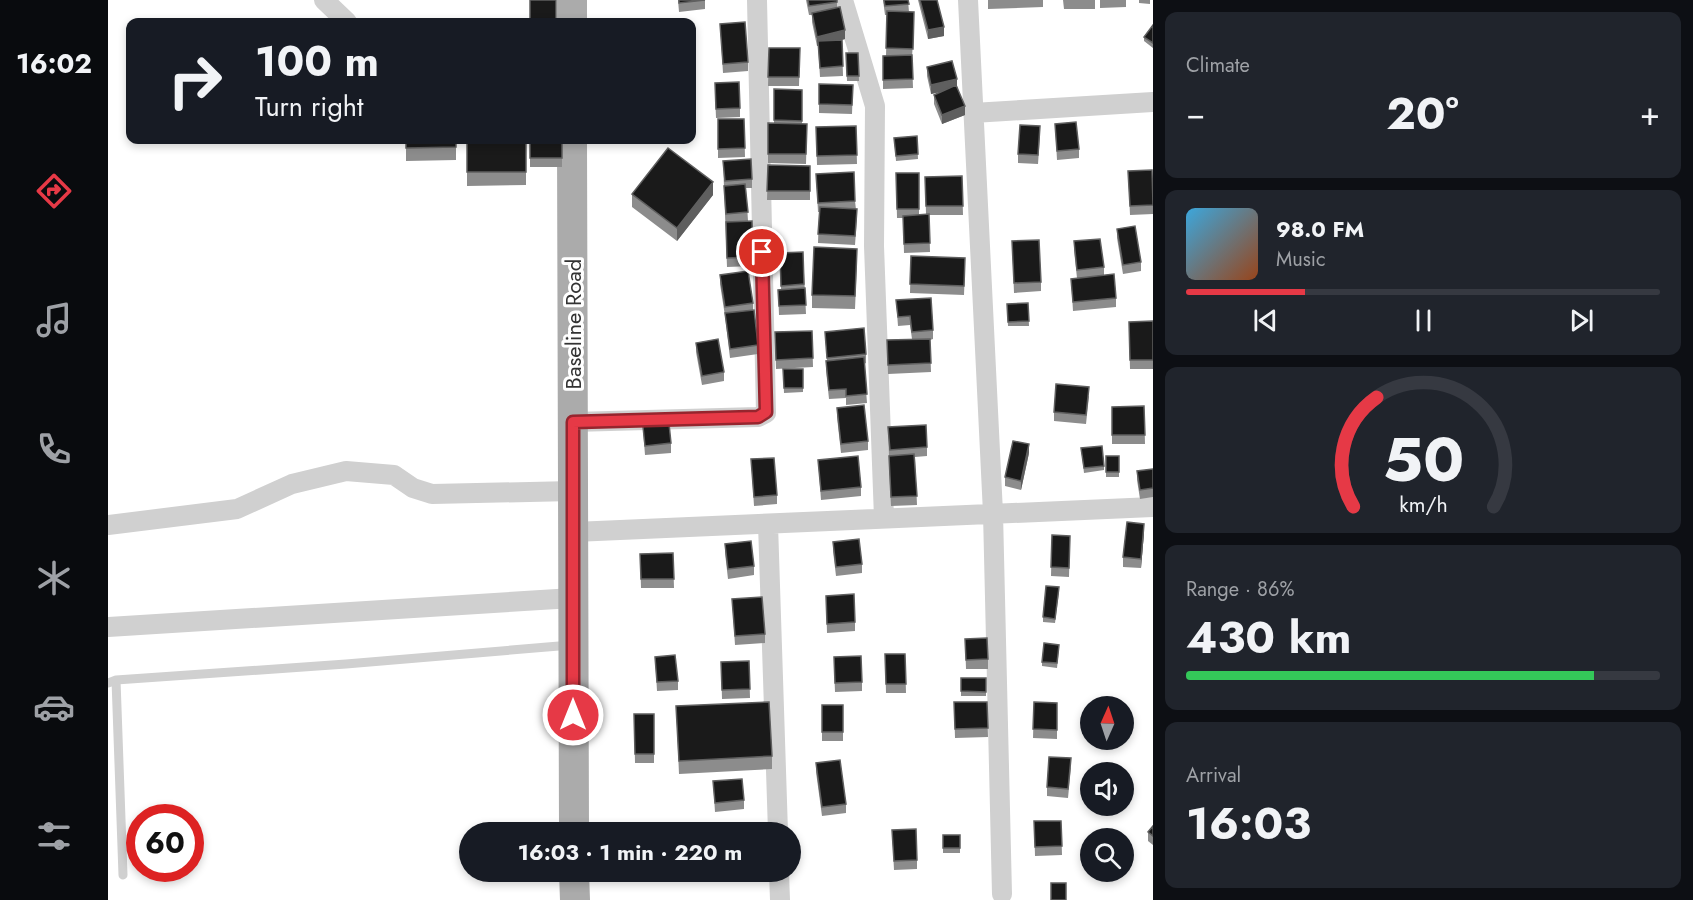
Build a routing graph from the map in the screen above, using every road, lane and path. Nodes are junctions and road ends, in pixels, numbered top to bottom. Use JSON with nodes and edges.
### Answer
{"nodes":[{"id":1,"x":324,"y":0,"type":"edge"},
{"id":2,"x":572,"y":0,"type":"edge"},
{"id":3,"x":757,"y":0,"type":"edge"},
{"id":4,"x":843,"y":0,"type":"edge"},
{"id":5,"x":968,"y":0,"type":"edge"},
{"id":6,"x":343,"y":18,"type":"edge"},
{"id":7,"x":572,"y":18,"type":"edge"},
{"id":8,"x":1153,"y":102,"type":"edge"},
{"id":9,"x":974,"y":113,"type":"junction"},
{"id":10,"x":572,"y":144,"type":"edge"},
{"id":11,"x":573,"y":422,"type":"junction"},
{"id":12,"x":573,"y":491,"type":"junction"},
{"id":13,"x":1153,"y":507,"type":"edge"},
{"id":14,"x":993,"y":513,"type":"junction"},
{"id":15,"x":884,"y":518,"type":"junction"},
{"id":16,"x":768,"y":524,"type":"junction"},
{"id":17,"x":108,"y":525,"type":"edge"},
{"id":18,"x":574,"y":532,"type":"junction"},
{"id":19,"x":573,"y":598,"type":"junction"},
{"id":20,"x":108,"y":627,"type":"edge"},
{"id":21,"x":573,"y":645,"type":"junction"},
{"id":22,"x":112,"y":682,"type":"edge"},
{"id":23,"x":574,"y":822,"type":"edge"},
{"id":24,"x":778,"y":822,"type":"edge"},
{"id":25,"x":123,"y":875,"type":"dead end"},
{"id":26,"x":574,"y":882,"type":"edge"},
{"id":27,"x":779,"y":882,"type":"edge"},
{"id":28,"x":1002,"y":894,"type":"dead end"},
{"id":29,"x":574,"y":900,"type":"edge"},
{"id":30,"x":780,"y":900,"type":"edge"}],
"edges":[{"from":1,"to":6,"type":"street"},
{"from":2,"to":7,"type":"main road"},
{"from":3,"to":11,"type":"street"},
{"from":4,"to":15,"type":"street"},
{"from":5,"to":9,"type":"street"},
{"from":8,"to":9,"type":"street"},
{"from":9,"to":14,"type":"street"},
{"from":10,"to":11,"type":"main road","name":"Baseline Road"},
{"from":11,"to":12,"type":"main road","name":"Baseline Road"},
{"from":12,"to":17,"type":"street"},
{"from":12,"to":18,"type":"main road","name":"Baseline Road"},
{"from":13,"to":14,"type":"street"},
{"from":14,"to":15,"type":"street"},
{"from":14,"to":28,"type":"street"},
{"from":15,"to":16,"type":"street"},
{"from":16,"to":18,"type":"street"},
{"from":16,"to":24,"type":"street"},
{"from":18,"to":19,"type":"main road","name":"Baseline Road"},
{"from":19,"to":20,"type":"street"},
{"from":19,"to":21,"type":"main road","name":"Baseline Road"},
{"from":21,"to":22,"type":"lane"},
{"from":21,"to":23,"type":"main road","name":"Baseline Road"},
{"from":22,"to":25,"type":"lane"},
{"from":26,"to":29,"type":"main road"},
{"from":27,"to":30,"type":"street"}]}
